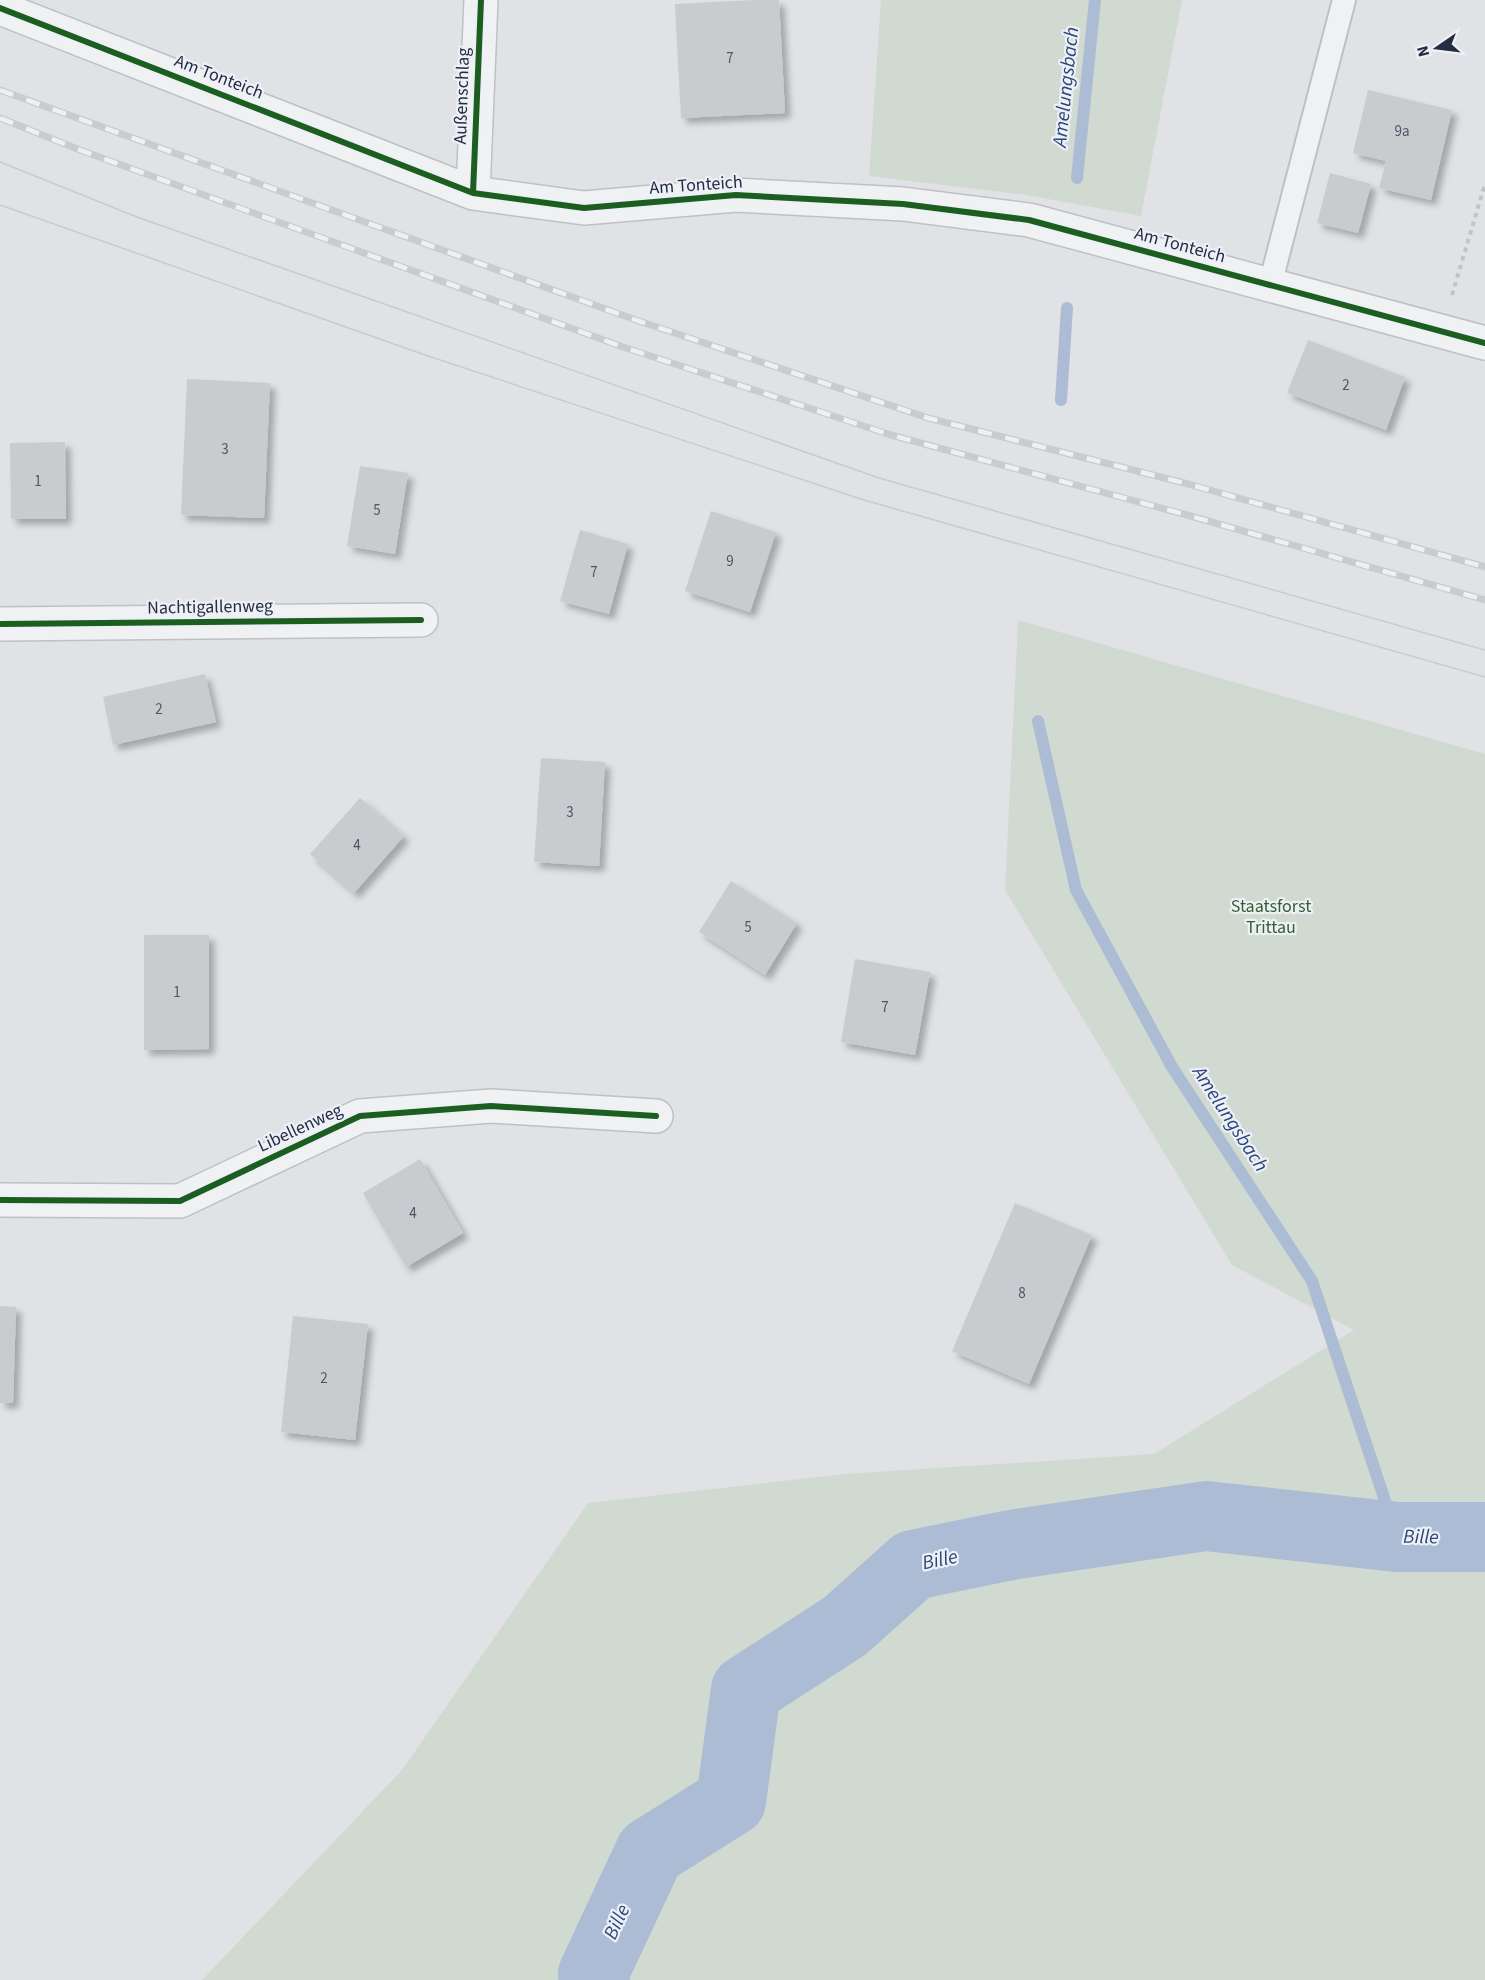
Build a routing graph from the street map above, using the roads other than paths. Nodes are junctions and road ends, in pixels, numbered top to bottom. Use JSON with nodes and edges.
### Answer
{"nodes":[{"id":1,"x":481,"y":0,"type":"edge"},
{"id":2,"x":1344,"y":0,"type":"edge"},
{"id":3,"x":0,"y":8,"type":"edge"},
{"id":4,"x":473,"y":193,"type":"junction"},
{"id":5,"x":1270,"y":285,"type":"junction"},
{"id":6,"x":1485,"y":344,"type":"edge"},
{"id":7,"x":421,"y":620,"type":"dead end"},
{"id":8,"x":0,"y":624,"type":"edge"},
{"id":9,"x":656,"y":1116,"type":"dead end"},
{"id":10,"x":0,"y":1200,"type":"edge"}],
"edges":[{"from":1,"to":4,"type":"street","name":"Außenschlag"},
{"from":2,"to":5,"type":"lane"},
{"from":3,"to":4,"type":"street","name":"Am Tonteich"},
{"from":4,"to":5,"type":"street","name":"Am Tonteich"},
{"from":5,"to":6,"type":"street","name":"Am Tonteich"},
{"from":7,"to":8,"type":"street","name":"Nachtigallenweg"},
{"from":9,"to":10,"type":"street","name":"Libellenweg"}]}
